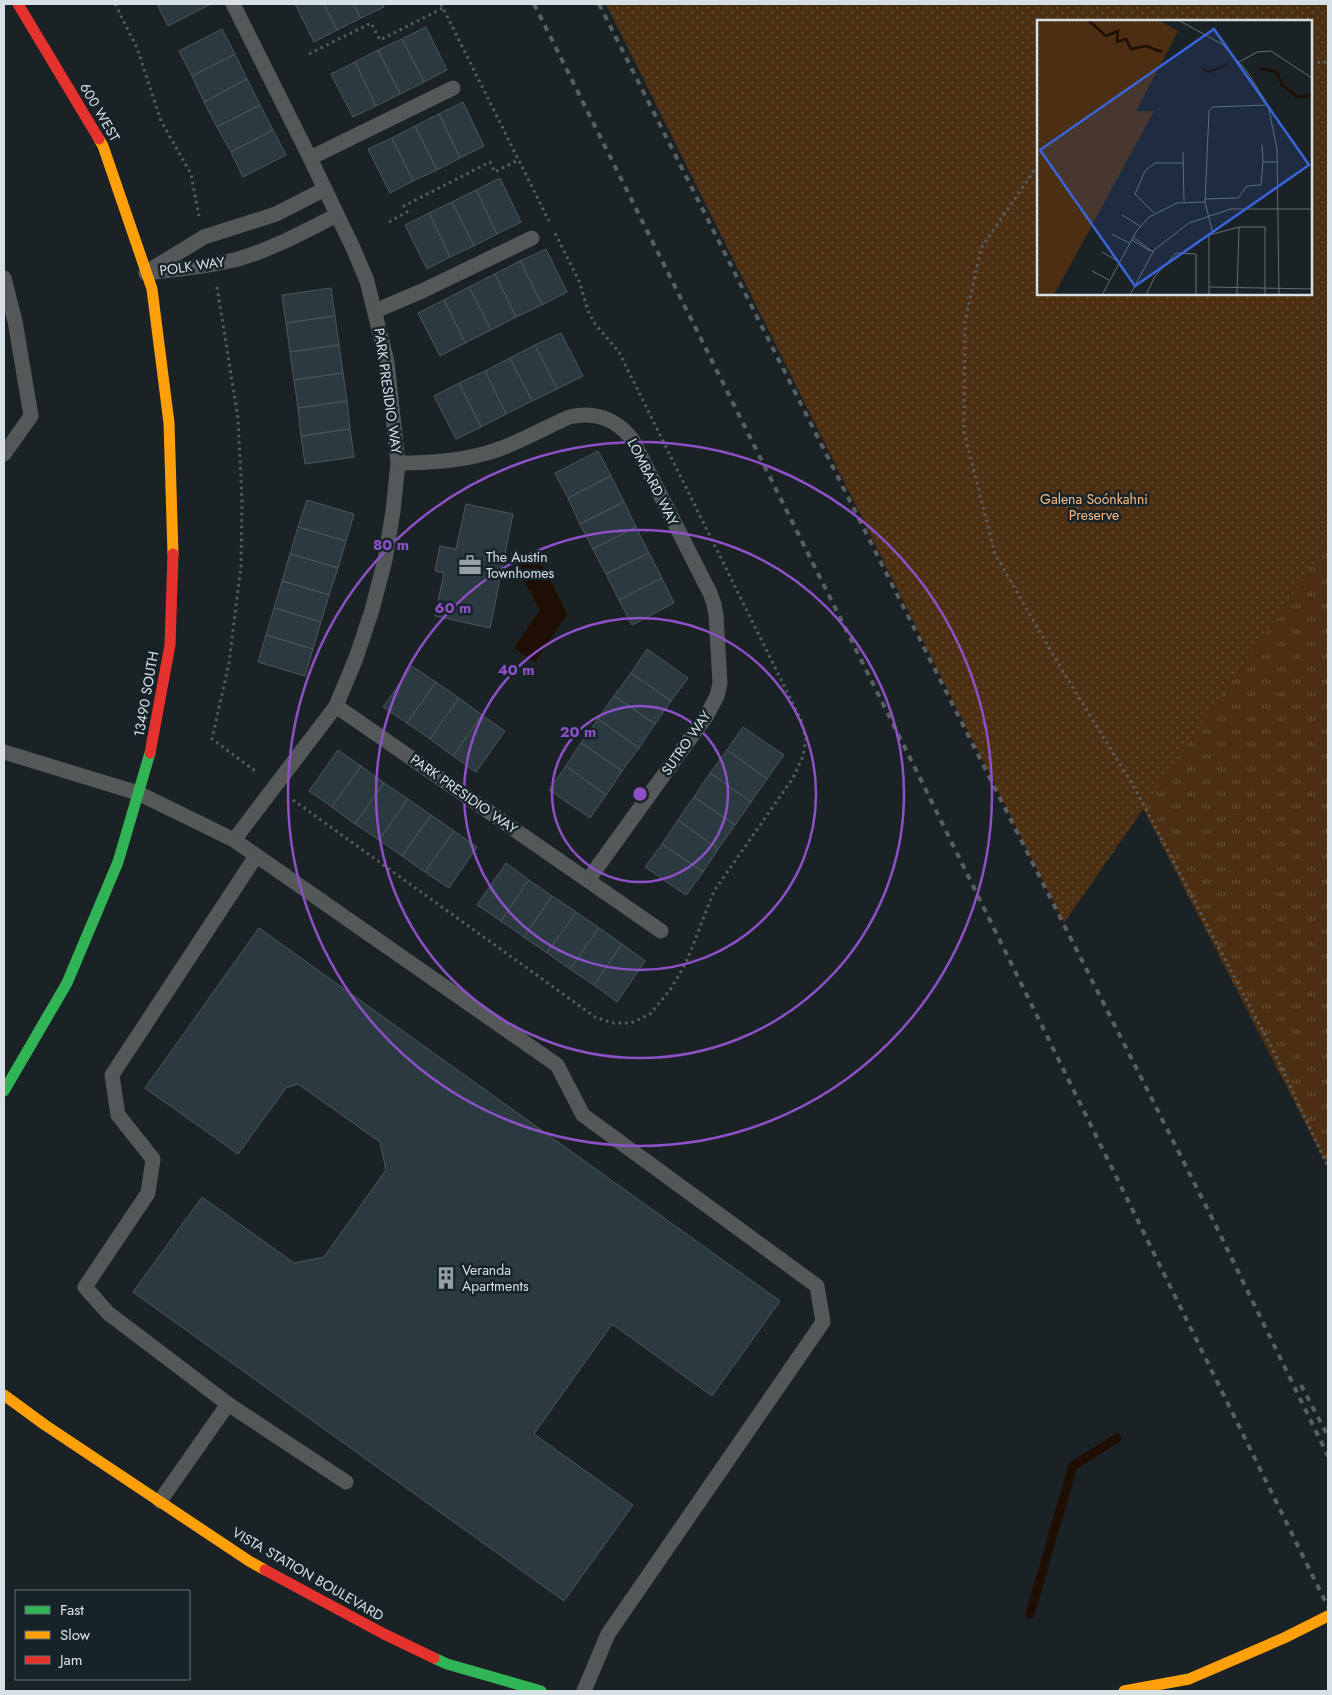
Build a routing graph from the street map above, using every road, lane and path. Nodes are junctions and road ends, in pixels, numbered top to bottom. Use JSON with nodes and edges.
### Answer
{"nodes":[{"id":1,"x":18,"y":4,"type":"edge"},
{"id":2,"x":115,"y":4,"type":"edge"},
{"id":3,"x":441,"y":4,"type":"edge"},
{"id":4,"x":237,"y":5,"type":"edge"},
{"id":5,"x":444,"y":8,"type":"junction"},
{"id":6,"x":309,"y":54,"type":"dead end"},
{"id":7,"x":1328,"y":62,"type":"edge"},
{"id":8,"x":1312,"y":63,"type":"edge"},
{"id":9,"x":453,"y":88,"type":"dead end"},
{"id":10,"x":310,"y":158,"type":"junction"},
{"id":11,"x":518,"y":160,"type":"junction"},
{"id":12,"x":1037,"y":166,"type":"edge"},
{"id":13,"x":325,"y":189,"type":"junction"},
{"id":14,"x":337,"y":215,"type":"junction"},
{"id":15,"x":389,"y":222,"type":"dead end"},
{"id":16,"x":204,"y":237,"type":"junction"},
{"id":17,"x":532,"y":238,"type":"dead end"},
{"id":18,"x":212,"y":265,"type":"junction"},
{"id":19,"x":146,"y":273,"type":"junction"},
{"id":20,"x":4,"y":278,"type":"edge"},
{"id":21,"x":375,"y":311,"type":"junction"},
{"id":22,"x":4,"y":454,"type":"edge"},
{"id":23,"x":398,"y":463,"type":"junction"},
{"id":24,"x":716,"y":615,"type":"joint"},
{"id":25,"x":336,"y":706,"type":"junction"},
{"id":26,"x":4,"y":752,"type":"edge"},
{"id":27,"x":258,"y":773,"type":"dead end"},
{"id":28,"x":138,"y":793,"type":"junction"},
{"id":29,"x":288,"y":796,"type":"dead end"},
{"id":30,"x":234,"y":840,"type":"junction"},
{"id":31,"x":256,"y":856,"type":"junction"},
{"id":32,"x":588,"y":880,"type":"junction"},
{"id":33,"x":661,"y":931,"type":"dead end"},
{"id":34,"x":4,"y":1091,"type":"edge"},
{"id":35,"x":1328,"y":1167,"type":"edge"},
{"id":36,"x":4,"y":1395,"type":"edge"},
{"id":37,"x":228,"y":1404,"type":"junction"},
{"id":38,"x":346,"y":1482,"type":"dead end"},
{"id":39,"x":160,"y":1501,"type":"junction"},
{"id":40,"x":1328,"y":1616,"type":"edge"},
{"id":41,"x":541,"y":1691,"type":"edge"},
{"id":42,"x":584,"y":1691,"type":"edge"},
{"id":43,"x":1124,"y":1691,"type":"edge"}],
"edges":[{"from":1,"to":19,"type":"main road","name":"600 WEST"},
{"from":2,"to":16,"type":"path"},
{"from":3,"to":5,"type":"path"},
{"from":4,"to":10,"type":"lane","name":"PARK PRESIDIO WAY"},
{"from":5,"to":6,"type":"path"},
{"from":5,"to":11,"type":"path"},
{"from":7,"to":8,"type":"path"},
{"from":9,"to":10,"type":"lane"},
{"from":10,"to":13,"type":"lane","name":"PARK PRESIDIO WAY"},
{"from":11,"to":15,"type":"path"},
{"from":11,"to":29,"type":"path"},
{"from":12,"to":35,"type":"path"},
{"from":13,"to":14,"type":"lane","name":"PARK PRESIDIO WAY"},
{"from":13,"to":16,"type":"lane","name":"POLK WAY"},
{"from":14,"to":18,"type":"lane","name":"POLK WAY"},
{"from":14,"to":21,"type":"lane","name":"PARK PRESIDIO WAY"},
{"from":16,"to":19,"type":"lane","name":"POLK WAY"},
{"from":17,"to":21,"type":"lane"},
{"from":18,"to":19,"type":"lane","name":"POLK WAY"},
{"from":18,"to":27,"type":"path"},
{"from":19,"to":28,"type":"main road","name":"13490 SOUTH"},
{"from":20,"to":22,"type":"lane"},
{"from":21,"to":23,"type":"lane","name":"PARK PRESIDIO WAY"},
{"from":23,"to":24,"type":"lane","name":"LOMBARD WAY"},
{"from":23,"to":25,"type":"lane","name":"PARK PRESIDIO WAY"},
{"from":24,"to":32,"type":"lane","name":"SUTRO WAY"},
{"from":25,"to":30,"type":"lane"},
{"from":25,"to":32,"type":"lane","name":"PARK PRESIDIO WAY"},
{"from":26,"to":28,"type":"lane"},
{"from":28,"to":30,"type":"lane"},
{"from":28,"to":34,"type":"main road","name":"13490 SOUTH"},
{"from":30,"to":31,"type":"lane"},
{"from":31,"to":37,"type":"lane"},
{"from":31,"to":42,"type":"lane"},
{"from":32,"to":33,"type":"lane","name":"PARK PRESIDIO WAY"},
{"from":36,"to":39,"type":"main road","name":"VISTA STATION BOULEVARD"},
{"from":37,"to":38,"type":"lane"},
{"from":37,"to":39,"type":"lane"},
{"from":39,"to":41,"type":"main road","name":"VISTA STATION BOULEVARD"},
{"from":40,"to":43,"type":"main road"}]}
